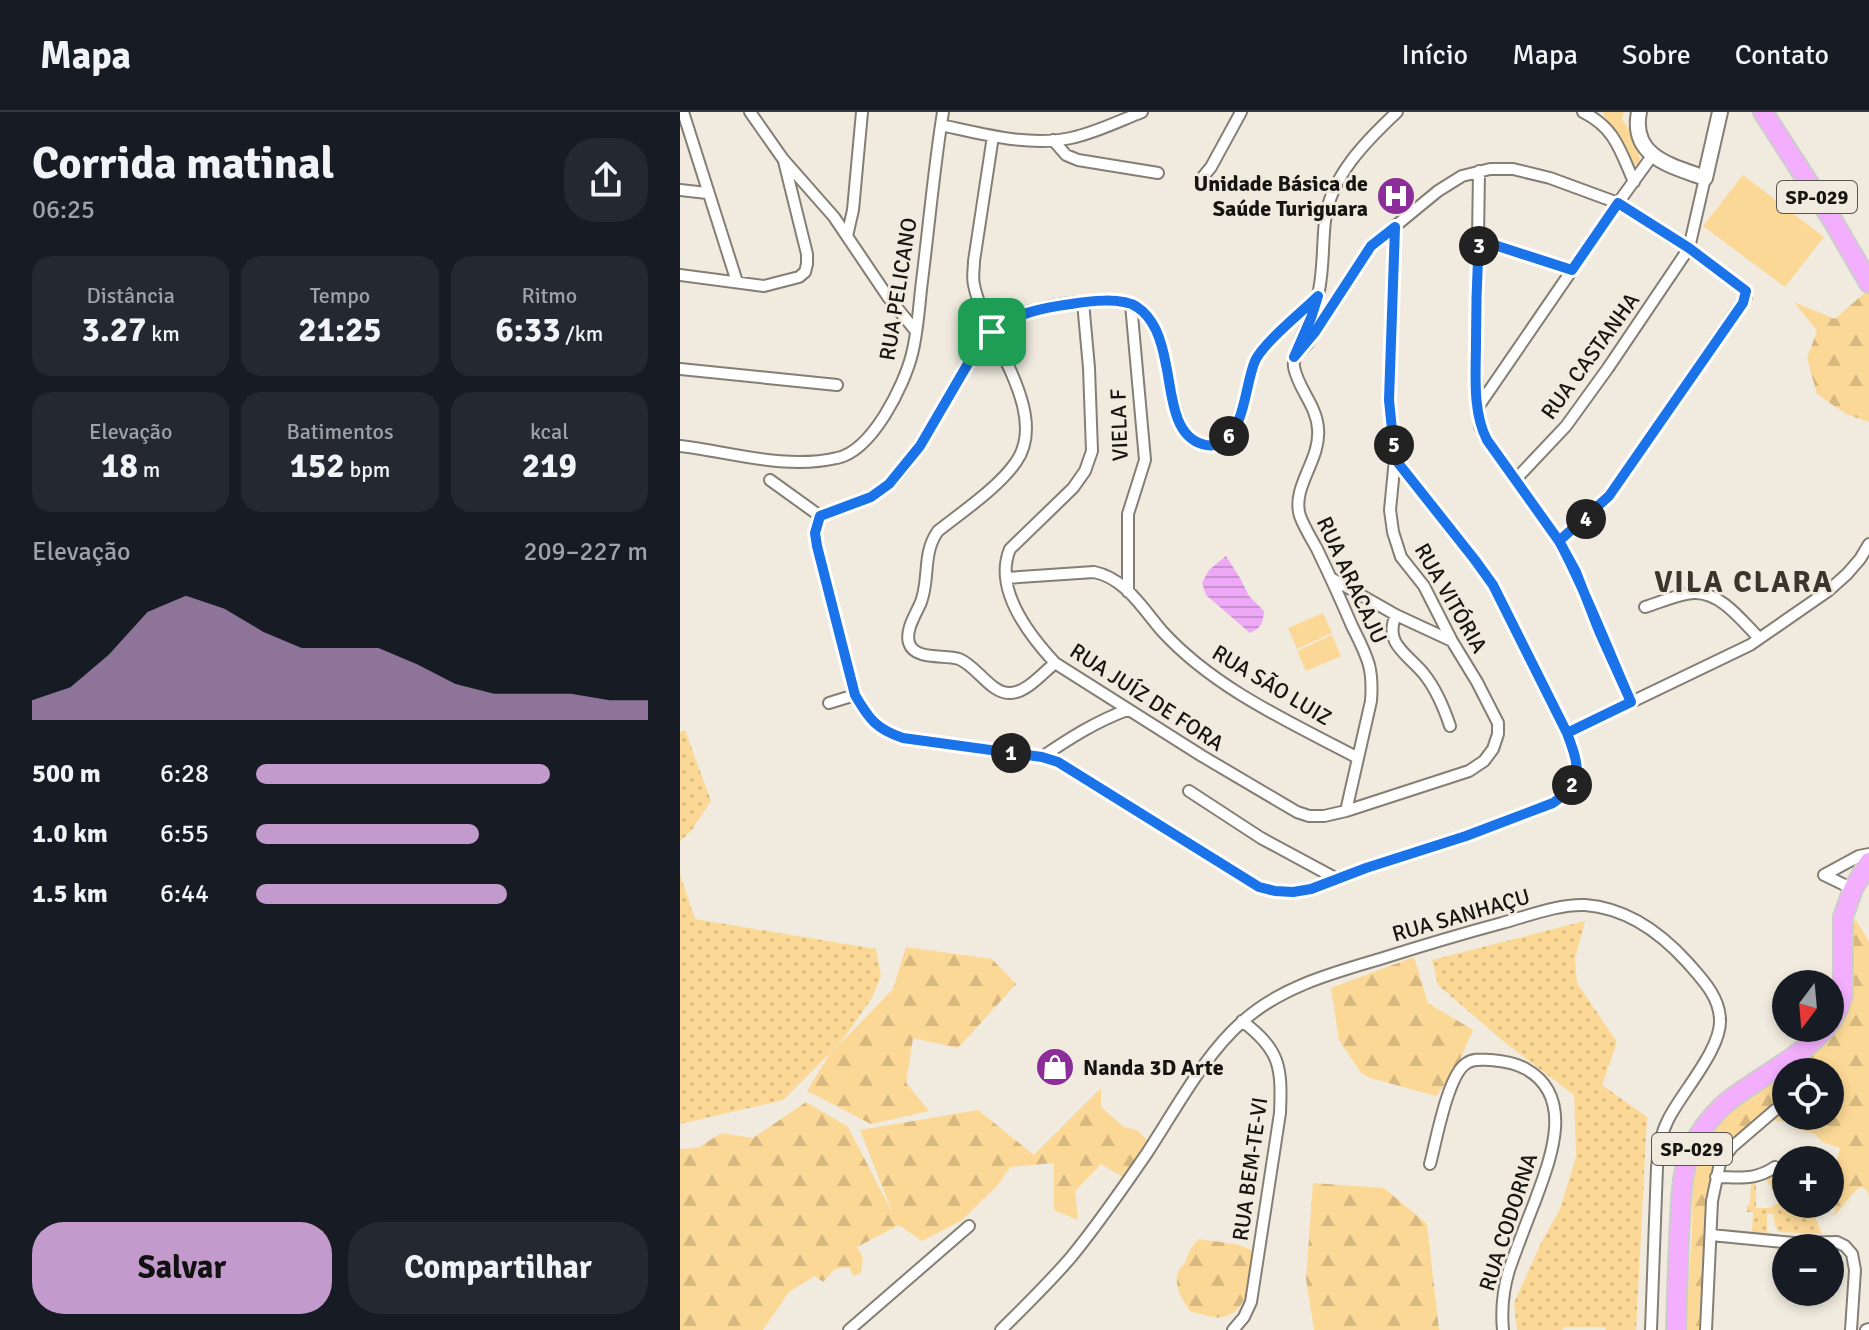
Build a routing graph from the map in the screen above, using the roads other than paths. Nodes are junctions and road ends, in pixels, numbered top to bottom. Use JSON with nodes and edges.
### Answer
{"nodes":[{"id":1,"x":750,"y":112,"type":"edge"},
{"id":2,"x":862,"y":112,"type":"edge"},
{"id":3,"x":943,"y":112,"type":"edge"},
{"id":4,"x":1142,"y":112,"type":"edge"},
{"id":5,"x":1241,"y":112,"type":"edge"},
{"id":6,"x":1397,"y":112,"type":"edge"},
{"id":7,"x":1583,"y":112,"type":"edge"},
{"id":8,"x":1639,"y":112,"type":"edge"},
{"id":9,"x":1720,"y":112,"type":"edge"},
{"id":10,"x":1765,"y":113,"type":"edge"},
{"id":11,"x":682,"y":116,"type":"edge"},
{"id":12,"x":941,"y":125,"type":"junction"},
{"id":13,"x":993,"y":136,"type":"junction"},
{"id":14,"x":1053,"y":140,"type":"junction"},
{"id":15,"x":1652,"y":156,"type":"junction"},
{"id":16,"x":783,"y":159,"type":"junction"},
{"id":17,"x":1479,"y":171,"type":"junction"},
{"id":18,"x":1158,"y":173,"type":"dead end"},
{"id":19,"x":1202,"y":178,"type":"dead end"},
{"id":20,"x":1705,"y":178,"type":"junction"},
{"id":21,"x":1634,"y":182,"type":"junction"},
{"id":22,"x":680,"y":190,"type":"edge"},
{"id":23,"x":707,"y":193,"type":"junction"},
{"id":24,"x":1618,"y":203,"type":"junction"},
{"id":25,"x":853,"y":210,"type":"junction"},
{"id":26,"x":834,"y":217,"type":"junction"},
{"id":27,"x":1395,"y":227,"type":"junction"},
{"id":28,"x":847,"y":236,"type":"junction"},
{"id":29,"x":1479,"y":240,"type":"junction"},
{"id":30,"x":1689,"y":248,"type":"junction"},
{"id":31,"x":1572,"y":270,"type":"junction"},
{"id":32,"x":680,"y":275,"type":"edge"},
{"id":33,"x":737,"y":282,"type":"junction"},
{"id":34,"x":1869,"y":283,"type":"edge"},
{"id":35,"x":1318,"y":296,"type":"junction"},
{"id":36,"x":1083,"y":302,"type":"junction"},
{"id":37,"x":1131,"y":304,"type":"junction"},
{"id":38,"x":915,"y":330,"type":"junction"},
{"id":39,"x":992,"y":332,"type":"junction"},
{"id":40,"x":1294,"y":357,"type":"junction"},
{"id":41,"x":680,"y":369,"type":"edge"},
{"id":42,"x":837,"y":385,"type":"dead end"},
{"id":43,"x":1478,"y":407,"type":"junction"},
{"id":44,"x":680,"y":446,"type":"edge"},
{"id":45,"x":1395,"y":459,"type":"junction"},
{"id":46,"x":770,"y":480,"type":"dead end"},
{"id":47,"x":1515,"y":480,"type":"junction"},
{"id":48,"x":820,"y":516,"type":"junction"},
{"id":49,"x":1559,"y":541,"type":"junction"},
{"id":50,"x":1869,"y":544,"type":"edge"},
{"id":51,"x":1006,"y":578,"type":"junction"},
{"id":52,"x":1331,"y":578,"type":"junction"},
{"id":53,"x":1128,"y":592,"type":"junction"},
{"id":54,"x":1645,"y":607,"type":"dead end"},
{"id":55,"x":1396,"y":615,"type":"junction"},
{"id":56,"x":1759,"y":638,"type":"junction"},
{"id":57,"x":1452,"y":641,"type":"junction"},
{"id":58,"x":1055,"y":663,"type":"junction"},
{"id":59,"x":855,"y":695,"type":"junction"},
{"id":60,"x":1631,"y":702,"type":"junction"},
{"id":61,"x":829,"y":703,"type":"dead end"},
{"id":62,"x":1127,"y":710,"type":"junction"},
{"id":63,"x":1450,"y":726,"type":"dead end"},
{"id":64,"x":1567,"y":733,"type":"junction"},
{"id":65,"x":1042,"y":757,"type":"junction"},
{"id":66,"x":1358,"y":758,"type":"junction"},
{"id":67,"x":1189,"y":791,"type":"dead end"},
{"id":68,"x":1346,"y":811,"type":"junction"},
{"id":69,"x":1324,"y":816,"type":"joint"},
{"id":70,"x":1869,"y":854,"type":"edge"},
{"id":71,"x":1869,"y":862,"type":"edge"},
{"id":72,"x":1337,"y":879,"type":"junction"},
{"id":73,"x":1853,"y":889,"type":"junction"},
{"id":74,"x":1843,"y":970,"type":"edge"},
{"id":75,"x":1242,"y":1021,"type":"junction"},
{"id":76,"x":1811,"y":1042,"type":"edge"},
{"id":77,"x":1772,"y":1113,"type":"edge"},
{"id":78,"x":1430,"y":1164,"type":"dead end"},
{"id":79,"x":1772,"y":1169,"type":"edge"},
{"id":80,"x":1716,"y":1177,"type":"junction"},
{"id":81,"x":969,"y":1226,"type":"dead end"},
{"id":82,"x":1711,"y":1235,"type":"junction"},
{"id":83,"x":849,"y":1330,"type":"edge"},
{"id":84,"x":1001,"y":1330,"type":"edge"},
{"id":85,"x":1233,"y":1330,"type":"edge"},
{"id":86,"x":1503,"y":1330,"type":"edge"},
{"id":87,"x":1651,"y":1330,"type":"edge"},
{"id":88,"x":1676,"y":1330,"type":"edge"},
{"id":89,"x":1706,"y":1330,"type":"edge"},
{"id":90,"x":1851,"y":1330,"type":"edge"}],
"edges":[{"from":1,"to":16,"type":"street"},
{"from":2,"to":25,"type":"street"},
{"from":3,"to":12,"type":"street","name":"RUA PELICANO"},
{"from":4,"to":14,"type":"street"},
{"from":5,"to":19,"type":"street"},
{"from":6,"to":35,"type":"street"},
{"from":7,"to":21,"type":"street"},
{"from":8,"to":15,"type":"street"},
{"from":9,"to":20,"type":"street"},
{"from":10,"to":34,"type":"highway","number":"SP-029"},
{"from":11,"to":23,"type":"street"},
{"from":12,"to":13,"type":"street"},
{"from":12,"to":38,"type":"street","name":"RUA PELICANO"},
{"from":13,"to":14,"type":"street"},
{"from":13,"to":39,"type":"street"},
{"from":14,"to":18,"type":"street"},
{"from":15,"to":20,"type":"street"},
{"from":15,"to":21,"type":"street"},
{"from":16,"to":26,"type":"street"},
{"from":16,"to":33,"type":"street"},
{"from":17,"to":24,"type":"street"},
{"from":17,"to":27,"type":"street"},
{"from":17,"to":29,"type":"street"},
{"from":20,"to":30,"type":"street"},
{"from":21,"to":24,"type":"street"},
{"from":22,"to":23,"type":"street"},
{"from":23,"to":33,"type":"street"},
{"from":24,"to":30,"type":"street"},
{"from":24,"to":31,"type":"street"},
{"from":25,"to":26,"type":"street"},
{"from":25,"to":28,"type":"street"},
{"from":26,"to":28,"type":"street"},
{"from":27,"to":40,"type":"street"},
{"from":27,"to":45,"type":"street","name":"RUA VITÓRIA"},
{"from":28,"to":38,"type":"street"},
{"from":29,"to":31,"type":"street"},
{"from":29,"to":43,"type":"street"},
{"from":30,"to":47,"type":"street","name":"RUA CASTANHA"},
{"from":30,"to":49,"type":"street"},
{"from":31,"to":43,"type":"street"},
{"from":32,"to":33,"type":"street"},
{"from":35,"to":37,"type":"street"},
{"from":35,"to":40,"type":"street"},
{"from":36,"to":37,"type":"street"},
{"from":36,"to":39,"type":"street"},
{"from":36,"to":51,"type":"street"},
{"from":37,"to":53,"type":"street","name":"VIELA F"},
{"from":38,"to":44,"type":"street","name":"RUA PELICANO"},
{"from":39,"to":48,"type":"street"},
{"from":39,"to":58,"type":"street"},
{"from":40,"to":52,"type":"street","name":"RUA ARACAJU"},
{"from":41,"to":42,"type":"street"},
{"from":43,"to":47,"type":"street"},
{"from":45,"to":57,"type":"street","name":"RUA VITÓRIA"},
{"from":45,"to":64,"type":"street"},
{"from":46,"to":48,"type":"street"},
{"from":47,"to":49,"type":"street"},
{"from":48,"to":59,"type":"street"},
{"from":49,"to":60,"type":"street"},
{"from":50,"to":56,"type":"street"},
{"from":51,"to":53,"type":"street","name":"RUA SÃO LUIZ"},
{"from":51,"to":58,"type":"street","name":"RUA JUÍZ DE FORA"},
{"from":52,"to":55,"type":"street"},
{"from":52,"to":66,"type":"street","name":"RUA ARACAJU"},
{"from":53,"to":66,"type":"street","name":"RUA SÃO LUIZ"},
{"from":54,"to":56,"type":"street"},
{"from":55,"to":57,"type":"street"},
{"from":55,"to":63,"type":"street"},
{"from":56,"to":60,"type":"street"},
{"from":57,"to":68,"type":"street","name":"RUA VITÓRIA"},
{"from":58,"to":62,"type":"street","name":"RUA JUÍZ DE FORA"},
{"from":59,"to":61,"type":"street"},
{"from":59,"to":65,"type":"street"},
{"from":60,"to":64,"type":"street"},
{"from":62,"to":65,"type":"street"},
{"from":62,"to":69,"type":"street","name":"RUA JUÍZ DE FORA"},
{"from":64,"to":72,"type":"street"},
{"from":65,"to":72,"type":"street"},
{"from":66,"to":68,"type":"street","name":"RUA ARACAJU"},
{"from":67,"to":72,"type":"street"},
{"from":68,"to":69,"type":"street","name":"RUA VITÓRIA"},
{"from":70,"to":73,"type":"street"},
{"from":71,"to":73,"type":"highway"},
{"from":73,"to":74,"type":"highway"},
{"from":75,"to":84,"type":"street","name":"RUA SANHAÇU"},
{"from":75,"to":85,"type":"street","name":"RUA BEM-TE-VI"},
{"from":75,"to":87,"type":"street","name":"RUA SANHAÇU"},
{"from":76,"to":88,"type":"highway","number":"SP-029"},
{"from":77,"to":80,"type":"street"},
{"from":78,"to":86,"type":"street","name":"RUA CODORNA"},
{"from":79,"to":80,"type":"street"},
{"from":80,"to":82,"type":"street"},
{"from":81,"to":83,"type":"street"},
{"from":82,"to":89,"type":"street"},
{"from":82,"to":90,"type":"street"}]}
